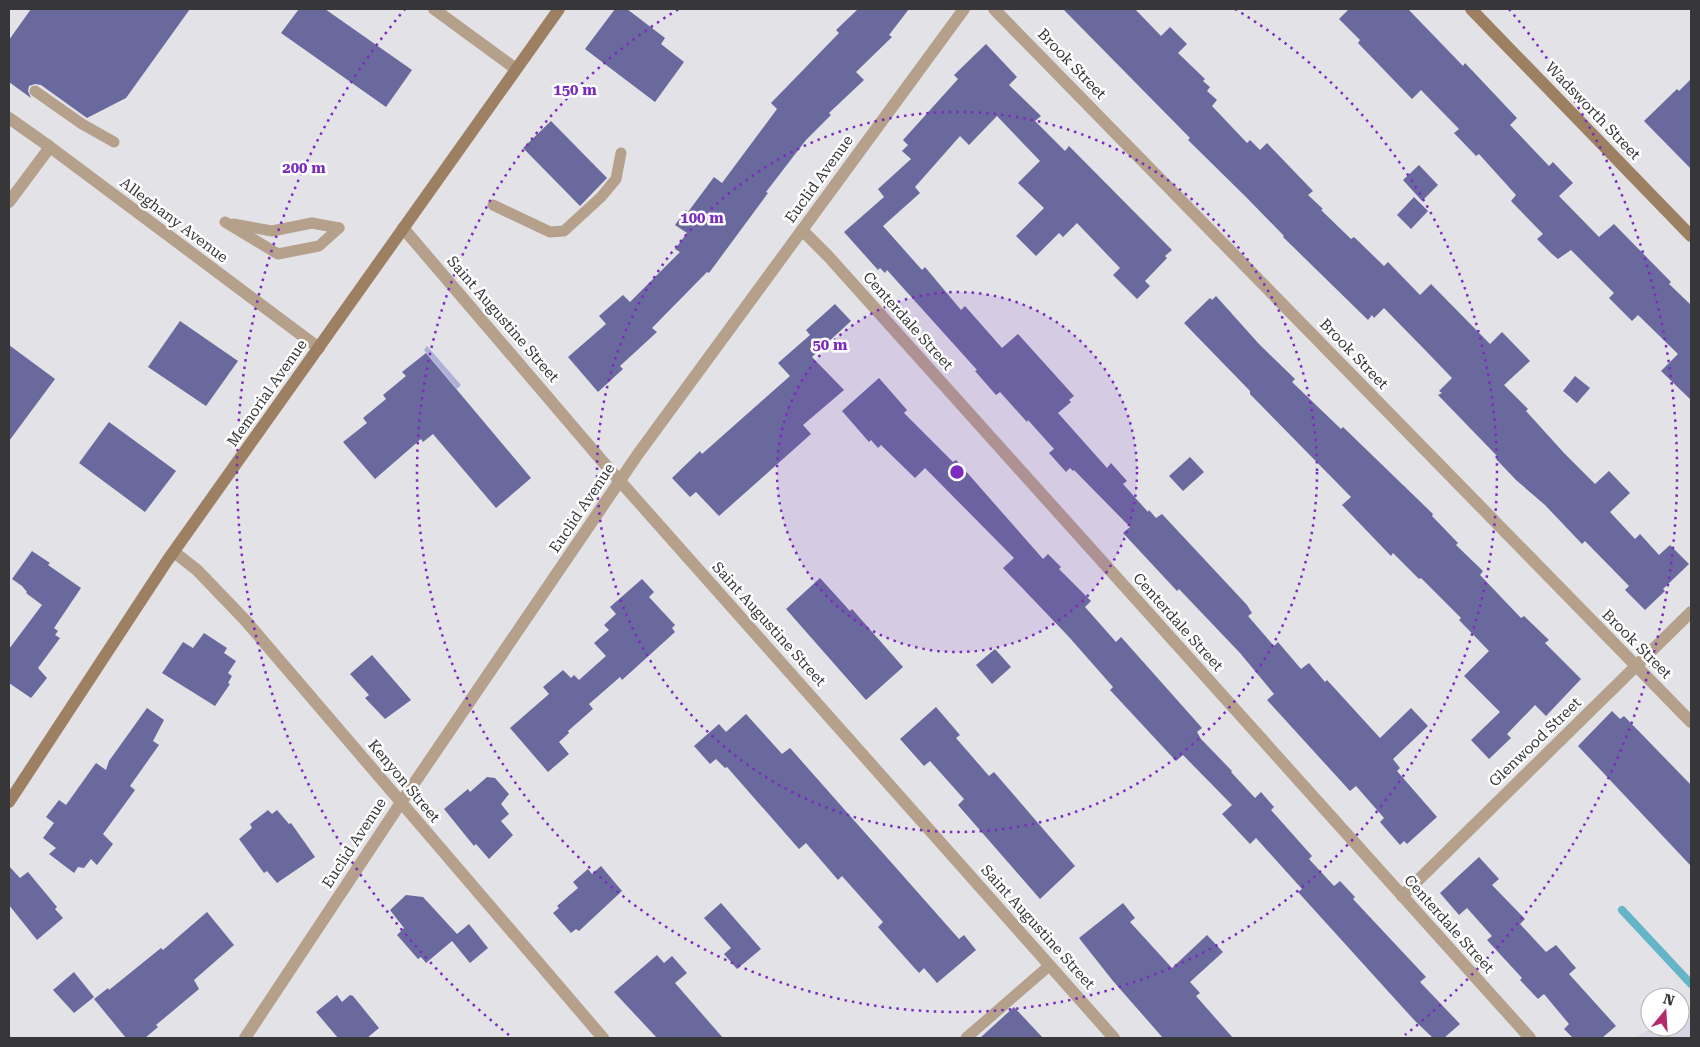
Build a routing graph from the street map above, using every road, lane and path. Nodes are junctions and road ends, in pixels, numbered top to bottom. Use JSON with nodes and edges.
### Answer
{"nodes":[{"id":1,"x":434,"y":9,"type":"edge"},
{"id":2,"x":559,"y":9,"type":"edge"},
{"id":3,"x":964,"y":9,"type":"edge"},
{"id":4,"x":994,"y":9,"type":"edge"},
{"id":5,"x":1471,"y":9,"type":"edge"},
{"id":6,"x":516,"y":68,"type":"junction"},
{"id":7,"x":35,"y":92,"type":"dead end"},
{"id":8,"x":9,"y":118,"type":"edge"},
{"id":9,"x":114,"y":142,"type":"dead end"},
{"id":10,"x":50,"y":147,"type":"junction"},
{"id":11,"x":621,"y":153,"type":"dead end"},
{"id":12,"x":9,"y":202,"type":"edge"},
{"id":13,"x":493,"y":205,"type":"dead end"},
{"id":14,"x":339,"y":228,"type":"joint"},
{"id":15,"x":403,"y":228,"type":"junction"},
{"id":16,"x":802,"y":230,"type":"junction"},
{"id":17,"x":1691,"y":236,"type":"edge"},
{"id":18,"x":319,"y":348,"type":"junction"},
{"id":19,"x":620,"y":481,"type":"junction"},
{"id":20,"x":174,"y":552,"type":"junction"},
{"id":21,"x":1691,"y":612,"type":"edge"},
{"id":22,"x":1636,"y":666,"type":"junction"},
{"id":23,"x":1691,"y":722,"type":"edge"},
{"id":24,"x":9,"y":802,"type":"edge"},
{"id":25,"x":400,"y":804,"type":"junction"},
{"id":26,"x":1402,"y":896,"type":"junction"},
{"id":27,"x":1050,"y":965,"type":"junction"},
{"id":28,"x":245,"y":1038,"type":"edge"},
{"id":29,"x":603,"y":1038,"type":"edge"},
{"id":30,"x":966,"y":1038,"type":"edge"},
{"id":31,"x":1114,"y":1038,"type":"edge"},
{"id":32,"x":1530,"y":1038,"type":"edge"}],
"edges":[{"from":1,"to":6,"type":"street"},
{"from":2,"to":6,"type":"main road","name":"Memorial Avenue"},
{"from":3,"to":16,"type":"street","name":"Euclid Avenue"},
{"from":4,"to":22,"type":"street","name":"Brook Street"},
{"from":5,"to":17,"type":"main road","name":"Wadsworth Street"},
{"from":6,"to":15,"type":"main road","name":"Memorial Avenue"},
{"from":7,"to":9,"type":"lane"},
{"from":8,"to":10,"type":"street","name":"Alleghany Avenue"},
{"from":10,"to":12,"type":"street"},
{"from":10,"to":18,"type":"street","name":"Alleghany Avenue"},
{"from":11,"to":13,"type":"lane"},
{"from":14,"to":14,"type":"lane"},
{"from":15,"to":18,"type":"main road","name":"Memorial Avenue"},
{"from":15,"to":19,"type":"street","name":"Saint Augustine Street"},
{"from":16,"to":19,"type":"street","name":"Euclid Avenue"},
{"from":16,"to":26,"type":"street","name":"Centerdale Street"},
{"from":18,"to":20,"type":"main road","name":"Memorial Avenue"},
{"from":19,"to":25,"type":"street","name":"Euclid Avenue"},
{"from":19,"to":27,"type":"street","name":"Saint Augustine Street"},
{"from":20,"to":24,"type":"main road","name":"Memorial Avenue"},
{"from":20,"to":25,"type":"street","name":"Kenyon Street"},
{"from":21,"to":22,"type":"street","name":"Glenwood Street"},
{"from":22,"to":23,"type":"street","name":"Brook Street"},
{"from":22,"to":26,"type":"street","name":"Glenwood Street"},
{"from":25,"to":28,"type":"street","name":"Euclid Avenue"},
{"from":25,"to":29,"type":"street","name":"Kenyon Street"},
{"from":26,"to":32,"type":"street","name":"Centerdale Street"},
{"from":27,"to":30,"type":"lane"},
{"from":27,"to":31,"type":"street","name":"Saint Augustine Street"}]}
